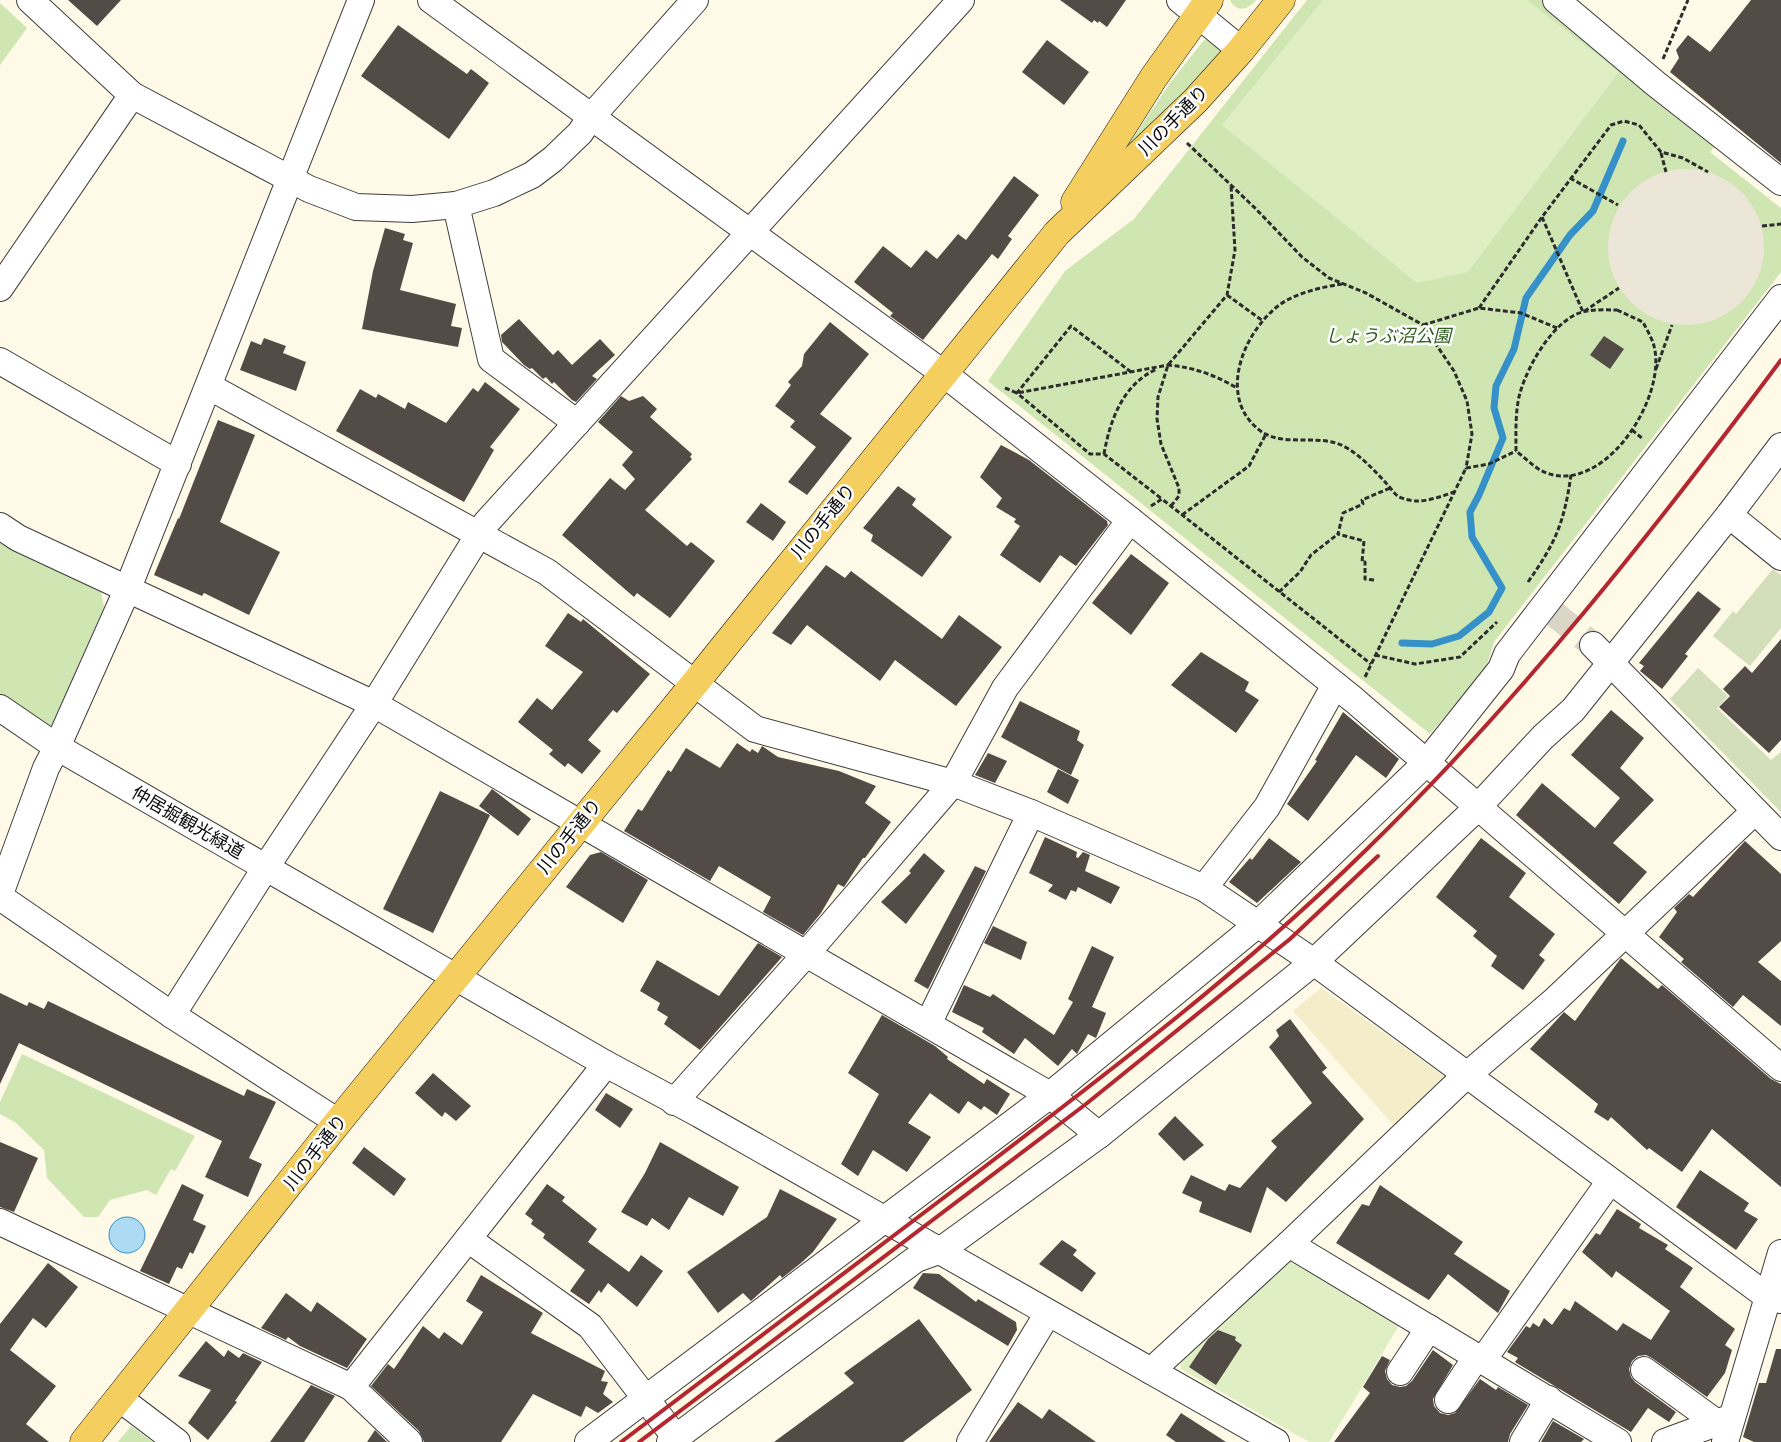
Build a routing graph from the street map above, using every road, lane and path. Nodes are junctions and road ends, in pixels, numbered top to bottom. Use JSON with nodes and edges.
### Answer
{"nodes":[{"id":1,"x":30,"y":0,"type":"edge"},
{"id":2,"x":361,"y":0,"type":"edge"},
{"id":3,"x":431,"y":0,"type":"edge"},
{"id":4,"x":695,"y":0,"type":"edge"},
{"id":5,"x":961,"y":0,"type":"edge"},
{"id":6,"x":1281,"y":0,"type":"edge"},
{"id":7,"x":1556,"y":0,"type":"edge"},
{"id":8,"x":1688,"y":0,"type":"edge"},
{"id":9,"x":1196,"y":5,"type":"edge"},
{"id":10,"x":1241,"y":50,"type":"junction"},
{"id":11,"x":1656,"y":84,"type":"junction"},
{"id":12,"x":132,"y":95,"type":"junction"},
{"id":13,"x":591,"y":117,"type":"junction"},
{"id":14,"x":1184,"y":140,"type":"dead end"},
{"id":15,"x":1661,"y":152,"type":"junction"},
{"id":16,"x":1666,"y":172,"type":"dead end"},
{"id":17,"x":1708,"y":172,"type":"dead end"},
{"id":18,"x":1570,"y":178,"type":"junction"},
{"id":19,"x":292,"y":179,"type":"junction"},
{"id":20,"x":1781,"y":182,"type":"edge"},
{"id":21,"x":1231,"y":184,"type":"junction"},
{"id":22,"x":456,"y":205,"type":"junction"},
{"id":23,"x":1618,"y":206,"type":"dead end"},
{"id":24,"x":1542,"y":217,"type":"junction"},
{"id":25,"x":1781,"y":224,"type":"edge"},
{"id":26,"x":1762,"y":226,"type":"dead end"},
{"id":27,"x":1057,"y":233,"type":"junction"},
{"id":28,"x":751,"y":234,"type":"junction"},
{"id":29,"x":5,"y":271,"type":"edge"},
{"id":30,"x":1344,"y":284,"type":"junction"},
{"id":31,"x":1619,"y":288,"type":"dead end"},
{"id":32,"x":1227,"y":295,"type":"junction"},
{"id":33,"x":1781,"y":298,"type":"edge"},
{"id":34,"x":1479,"y":308,"type":"junction"},
{"id":35,"x":1583,"y":312,"type":"junction"},
{"id":36,"x":1262,"y":321,"type":"junction"},
{"id":37,"x":1423,"y":325,"type":"junction"},
{"id":38,"x":1672,"y":325,"type":"dead end"},
{"id":39,"x":1557,"y":328,"type":"junction"},
{"id":40,"x":0,"y":361,"type":"edge"},
{"id":41,"x":1168,"y":365,"type":"junction"},
{"id":42,"x":1131,"y":372,"type":"junction"},
{"id":43,"x":1655,"y":372,"type":"junction"},
{"id":44,"x":943,"y":373,"type":"junction"},
{"id":45,"x":1000,"y":386,"type":"dead end"},
{"id":46,"x":210,"y":387,"type":"junction"},
{"id":47,"x":1237,"y":388,"type":"junction"},
{"id":48,"x":1017,"y":393,"type":"junction"},
{"id":49,"x":577,"y":423,"type":"junction"},
{"id":50,"x":1781,"y":425,"type":"edge"},
{"id":51,"x":1266,"y":434,"type":"junction"},
{"id":52,"x":1781,"y":446,"type":"edge"},
{"id":53,"x":1516,"y":451,"type":"junction"},
{"id":54,"x":1104,"y":454,"type":"junction"},
{"id":55,"x":178,"y":464,"type":"junction"},
{"id":56,"x":1466,"y":468,"type":"junction"},
{"id":57,"x":1572,"y":475,"type":"junction"},
{"id":58,"x":1390,"y":488,"type":"junction"},
{"id":59,"x":1454,"y":492,"type":"junction"},
{"id":60,"x":1162,"y":499,"type":"junction"},
{"id":61,"x":1171,"y":506,"type":"junction"},
{"id":62,"x":1182,"y":515,"type":"junction"},
{"id":63,"x":1729,"y":515,"type":"junction"},
{"id":64,"x":1130,"y":520,"type":"junction"},
{"id":65,"x":0,"y":526,"type":"edge"},
{"id":66,"x":1338,"y":534,"type":"junction"},
{"id":67,"x":479,"y":535,"type":"junction"},
{"id":68,"x":1781,"y":557,"type":"edge"},
{"id":69,"x":1374,"y":580,"type":"dead end"},
{"id":70,"x":128,"y":588,"type":"junction"},
{"id":71,"x":1524,"y":588,"type":"dead end"},
{"id":72,"x":1279,"y":592,"type":"junction"},
{"id":73,"x":1502,"y":617,"type":"dead end"},
{"id":74,"x":1375,"y":655,"type":"junction"},
{"id":75,"x":1602,"y":655,"type":"junction"},
{"id":76,"x":1371,"y":664,"type":"junction"},
{"id":77,"x":695,"y":683,"type":"junction"},
{"id":78,"x":1345,"y":692,"type":"junction"},
{"id":79,"x":374,"y":704,"type":"junction"},
{"id":80,"x":0,"y":708,"type":"edge"},
{"id":81,"x":57,"y":747,"type":"junction"},
{"id":82,"x":1427,"y":762,"type":"junction"},
{"id":83,"x":953,"y":783,"type":"junction"},
{"id":84,"x":1477,"y":808,"type":"junction"},
{"id":85,"x":1755,"y":811,"type":"junction"},
{"id":86,"x":1031,"y":813,"type":"junction"},
{"id":87,"x":578,"y":824,"type":"junction"},
{"id":88,"x":1781,"y":837,"type":"edge"},
{"id":89,"x":266,"y":867,"type":"junction"},
{"id":90,"x":1204,"y":888,"type":"junction"},
{"id":91,"x":0,"y":896,"type":"edge"},
{"id":92,"x":1258,"y":924,"type":"junction"},
{"id":93,"x":1624,"y":933,"type":"junction"},
{"id":94,"x":806,"y":954,"type":"junction"},
{"id":95,"x":1314,"y":962,"type":"junction"},
{"id":96,"x":456,"y":976,"type":"junction"},
{"id":97,"x":172,"y":1015,"type":"junction"},
{"id":98,"x":928,"y":1024,"type":"junction"},
{"id":99,"x":606,"y":1064,"type":"junction"},
{"id":100,"x":1781,"y":1068,"type":"edge"},
{"id":101,"x":1466,"y":1076,"type":"junction"},
{"id":102,"x":1050,"y":1095,"type":"junction"},
{"id":103,"x":674,"y":1102,"type":"junction"},
{"id":104,"x":338,"y":1122,"type":"junction"},
{"id":105,"x":1099,"y":1135,"type":"junction"},
{"id":106,"x":1610,"y":1181,"type":"junction"},
{"id":107,"x":882,"y":1220,"type":"junction"},
{"id":108,"x":0,"y":1222,"type":"edge"},
{"id":109,"x":468,"y":1238,"type":"junction"},
{"id":110,"x":1289,"y":1244,"type":"junction"},
{"id":111,"x":940,"y":1250,"type":"junction"},
{"id":112,"x":1781,"y":1253,"type":"edge"},
{"id":113,"x":1775,"y":1299,"type":"edge"},
{"id":114,"x":189,"y":1311,"type":"junction"},
{"id":115,"x":1048,"y":1313,"type":"junction"},
{"id":116,"x":1430,"y":1328,"type":"junction"},
{"id":117,"x":1480,"y":1358,"type":"junction"},
{"id":118,"x":1644,"y":1370,"type":"dead end"},
{"id":119,"x":1151,"y":1371,"type":"junction"},
{"id":120,"x":1400,"y":1372,"type":"dead end"},
{"id":121,"x":351,"y":1387,"type":"junction"},
{"id":122,"x":119,"y":1398,"type":"junction"},
{"id":123,"x":644,"y":1399,"type":"junction"},
{"id":124,"x":1549,"y":1399,"type":"junction"},
{"id":125,"x":1448,"y":1400,"type":"dead end"},
{"id":126,"x":1724,"y":1428,"type":"edge"},
{"id":127,"x":1242,"y":1434,"type":"edge"},
{"id":128,"x":675,"y":1441,"type":"edge"},
{"id":129,"x":84,"y":1442,"type":"edge"},
{"id":130,"x":177,"y":1442,"type":"edge"},
{"id":131,"x":409,"y":1442,"type":"edge"},
{"id":132,"x":588,"y":1442,"type":"edge"},
{"id":133,"x":970,"y":1442,"type":"edge"},
{"id":134,"x":1276,"y":1442,"type":"edge"},
{"id":135,"x":1523,"y":1442,"type":"edge"},
{"id":136,"x":1618,"y":1442,"type":"edge"},
{"id":137,"x":1666,"y":1442,"type":"edge"}],
"edges":[{"from":1,"to":12,"type":"street"},
{"from":2,"to":19,"type":"street"},
{"from":3,"to":13,"type":"street"},
{"from":4,"to":13,"type":"street"},
{"from":5,"to":28,"type":"street"},
{"from":6,"to":10,"type":"main road","name":"川の手通り"},
{"from":7,"to":11,"type":"street"},
{"from":8,"to":11,"type":"path"},
{"from":9,"to":10,"type":"street"},
{"from":9,"to":27,"type":"main road","name":"川の手通り"},
{"from":10,"to":27,"type":"main road","name":"川の手通り"},
{"from":11,"to":20,"type":"street"},
{"from":12,"to":19,"type":"street"},
{"from":12,"to":29,"type":"street"},
{"from":13,"to":22,"type":"street"},
{"from":13,"to":28,"type":"street"},
{"from":14,"to":21,"type":"path"},
{"from":15,"to":16,"type":"path"},
{"from":15,"to":17,"type":"path"},
{"from":15,"to":18,"type":"path"},
{"from":18,"to":23,"type":"path"},
{"from":18,"to":24,"type":"path"},
{"from":19,"to":22,"type":"street"},
{"from":19,"to":46,"type":"street"},
{"from":21,"to":30,"type":"path"},
{"from":21,"to":32,"type":"path"},
{"from":22,"to":49,"type":"street"},
{"from":24,"to":34,"type":"path"},
{"from":24,"to":35,"type":"path"},
{"from":25,"to":26,"type":"path"},
{"from":27,"to":44,"type":"main road","name":"川の手通り"},
{"from":28,"to":44,"type":"street"},
{"from":28,"to":49,"type":"street"},
{"from":30,"to":36,"type":"path"},
{"from":30,"to":37,"type":"path"},
{"from":31,"to":35,"type":"path"},
{"from":32,"to":36,"type":"path"},
{"from":32,"to":41,"type":"path"},
{"from":33,"to":82,"type":"street"},
{"from":34,"to":37,"type":"path"},
{"from":34,"to":39,"type":"path"},
{"from":35,"to":39,"type":"path"},
{"from":35,"to":43,"type":"path"},
{"from":36,"to":47,"type":"path"},
{"from":37,"to":56,"type":"path"},
{"from":38,"to":43,"type":"path"},
{"from":39,"to":53,"type":"path"},
{"from":40,"to":55,"type":"street"},
{"from":41,"to":42,"type":"path"},
{"from":41,"to":47,"type":"path"},
{"from":41,"to":54,"type":"path"},
{"from":41,"to":61,"type":"path"},
{"from":42,"to":48,"type":"path"},
{"from":42,"to":48,"type":"path"},
{"from":43,"to":57,"type":"path"},
{"from":44,"to":64,"type":"street"},
{"from":44,"to":77,"type":"main road","name":"川の手通り"},
{"from":45,"to":48,"type":"path"},
{"from":46,"to":55,"type":"street"},
{"from":46,"to":67,"type":"street"},
{"from":47,"to":51,"type":"path"},
{"from":48,"to":54,"type":"path"},
{"from":49,"to":67,"type":"street"},
{"from":50,"to":75,"type":"street"},
{"from":51,"to":58,"type":"path"},
{"from":51,"to":62,"type":"path"},
{"from":52,"to":63,"type":"street"},
{"from":53,"to":56,"type":"path"},
{"from":53,"to":57,"type":"path"},
{"from":54,"to":60,"type":"path"},
{"from":55,"to":70,"type":"street"},
{"from":56,"to":59,"type":"path"},
{"from":57,"to":71,"type":"path"},
{"from":58,"to":59,"type":"path"},
{"from":58,"to":66,"type":"path"},
{"from":59,"to":74,"type":"path"},
{"from":60,"to":61,"type":"path"},
{"from":60,"to":64,"type":"path"},
{"from":61,"to":62,"type":"path"},
{"from":62,"to":72,"type":"path"},
{"from":63,"to":68,"type":"street"},
{"from":63,"to":75,"type":"street"},
{"from":64,"to":78,"type":"street"},
{"from":64,"to":83,"type":"street"},
{"from":65,"to":70,"type":"street"},
{"from":66,"to":69,"type":"path"},
{"from":66,"to":72,"type":"path"},
{"from":67,"to":77,"type":"street"},
{"from":67,"to":79,"type":"street"},
{"from":70,"to":79,"type":"street"},
{"from":70,"to":81,"type":"street"},
{"from":72,"to":76,"type":"path"},
{"from":73,"to":74,"type":"path"},
{"from":74,"to":76,"type":"path"},
{"from":75,"to":84,"type":"street"},
{"from":75,"to":85,"type":"street"},
{"from":76,"to":78,"type":"path"},
{"from":77,"to":83,"type":"street"},
{"from":77,"to":87,"type":"main road","name":"川の手通り"},
{"from":78,"to":82,"type":"street"},
{"from":78,"to":90,"type":"street"},
{"from":79,"to":87,"type":"street"},
{"from":79,"to":89,"type":"street"},
{"from":80,"to":81,"type":"street","name":"仲居掘観光緑道"},
{"from":81,"to":89,"type":"street","name":"仲居掘観光緑道"},
{"from":81,"to":91,"type":"street"},
{"from":82,"to":84,"type":"street"},
{"from":82,"to":92,"type":"street"},
{"from":83,"to":86,"type":"street"},
{"from":83,"to":94,"type":"street"},
{"from":84,"to":93,"type":"street"},
{"from":84,"to":95,"type":"street"},
{"from":85,"to":88,"type":"street"},
{"from":85,"to":93,"type":"street"},
{"from":86,"to":90,"type":"street"},
{"from":86,"to":98,"type":"street"},
{"from":87,"to":94,"type":"street"},
{"from":87,"to":96,"type":"main road","name":"川の手通り"},
{"from":89,"to":96,"type":"street","name":"仲居掘観光緑道"},
{"from":89,"to":97,"type":"street"},
{"from":90,"to":92,"type":"street"},
{"from":91,"to":97,"type":"street"},
{"from":92,"to":95,"type":"street"},
{"from":92,"to":102,"type":"street"},
{"from":93,"to":100,"type":"street"},
{"from":93,"to":101,"type":"street"},
{"from":94,"to":98,"type":"street"},
{"from":94,"to":103,"type":"street"},
{"from":95,"to":101,"type":"street"},
{"from":95,"to":105,"type":"street"},
{"from":96,"to":99,"type":"street","name":"仲居掘観光緑道"},
{"from":96,"to":104,"type":"main road","name":"川の手通り"},
{"from":97,"to":104,"type":"street"},
{"from":98,"to":102,"type":"street"},
{"from":99,"to":103,"type":"street","name":"仲居掘観光緑道"},
{"from":99,"to":109,"type":"street"},
{"from":101,"to":106,"type":"street"},
{"from":101,"to":110,"type":"street"},
{"from":102,"to":105,"type":"street"},
{"from":102,"to":107,"type":"street"},
{"from":103,"to":107,"type":"street","name":"仲居掘観光緑道"},
{"from":104,"to":114,"type":"main road","name":"川の手通り"},
{"from":105,"to":111,"type":"street"},
{"from":106,"to":113,"type":"street"},
{"from":106,"to":117,"type":"street"},
{"from":107,"to":111,"type":"street","name":"仲居掘観光緑道"},
{"from":107,"to":123,"type":"street"},
{"from":108,"to":114,"type":"street"},
{"from":109,"to":121,"type":"street"},
{"from":109,"to":123,"type":"street"},
{"from":110,"to":116,"type":"street"},
{"from":110,"to":119,"type":"street"},
{"from":111,"to":115,"type":"street","name":"仲居掘観光緑道"},
{"from":111,"to":128,"type":"street"},
{"from":112,"to":113,"type":"street"},
{"from":113,"to":126,"type":"street"},
{"from":114,"to":121,"type":"street"},
{"from":114,"to":122,"type":"main road","name":"川の手通り"},
{"from":115,"to":119,"type":"street","name":"仲居掘観光緑道"},
{"from":115,"to":133,"type":"street"},
{"from":116,"to":117,"type":"street"},
{"from":116,"to":120,"type":"street"},
{"from":117,"to":124,"type":"street"},
{"from":117,"to":125,"type":"street"},
{"from":118,"to":126,"type":"street"},
{"from":119,"to":127,"type":"street","name":"仲居掘観光緑道"},
{"from":121,"to":131,"type":"street"},
{"from":122,"to":129,"type":"main road","name":"川の手通り"},
{"from":122,"to":130,"type":"street"},
{"from":123,"to":128,"type":"street"},
{"from":123,"to":132,"type":"street"},
{"from":124,"to":135,"type":"street"},
{"from":124,"to":136,"type":"street"},
{"from":126,"to":137,"type":"street"},
{"from":127,"to":134,"type":"street","name":"仲居掘観光緑道"}]}
